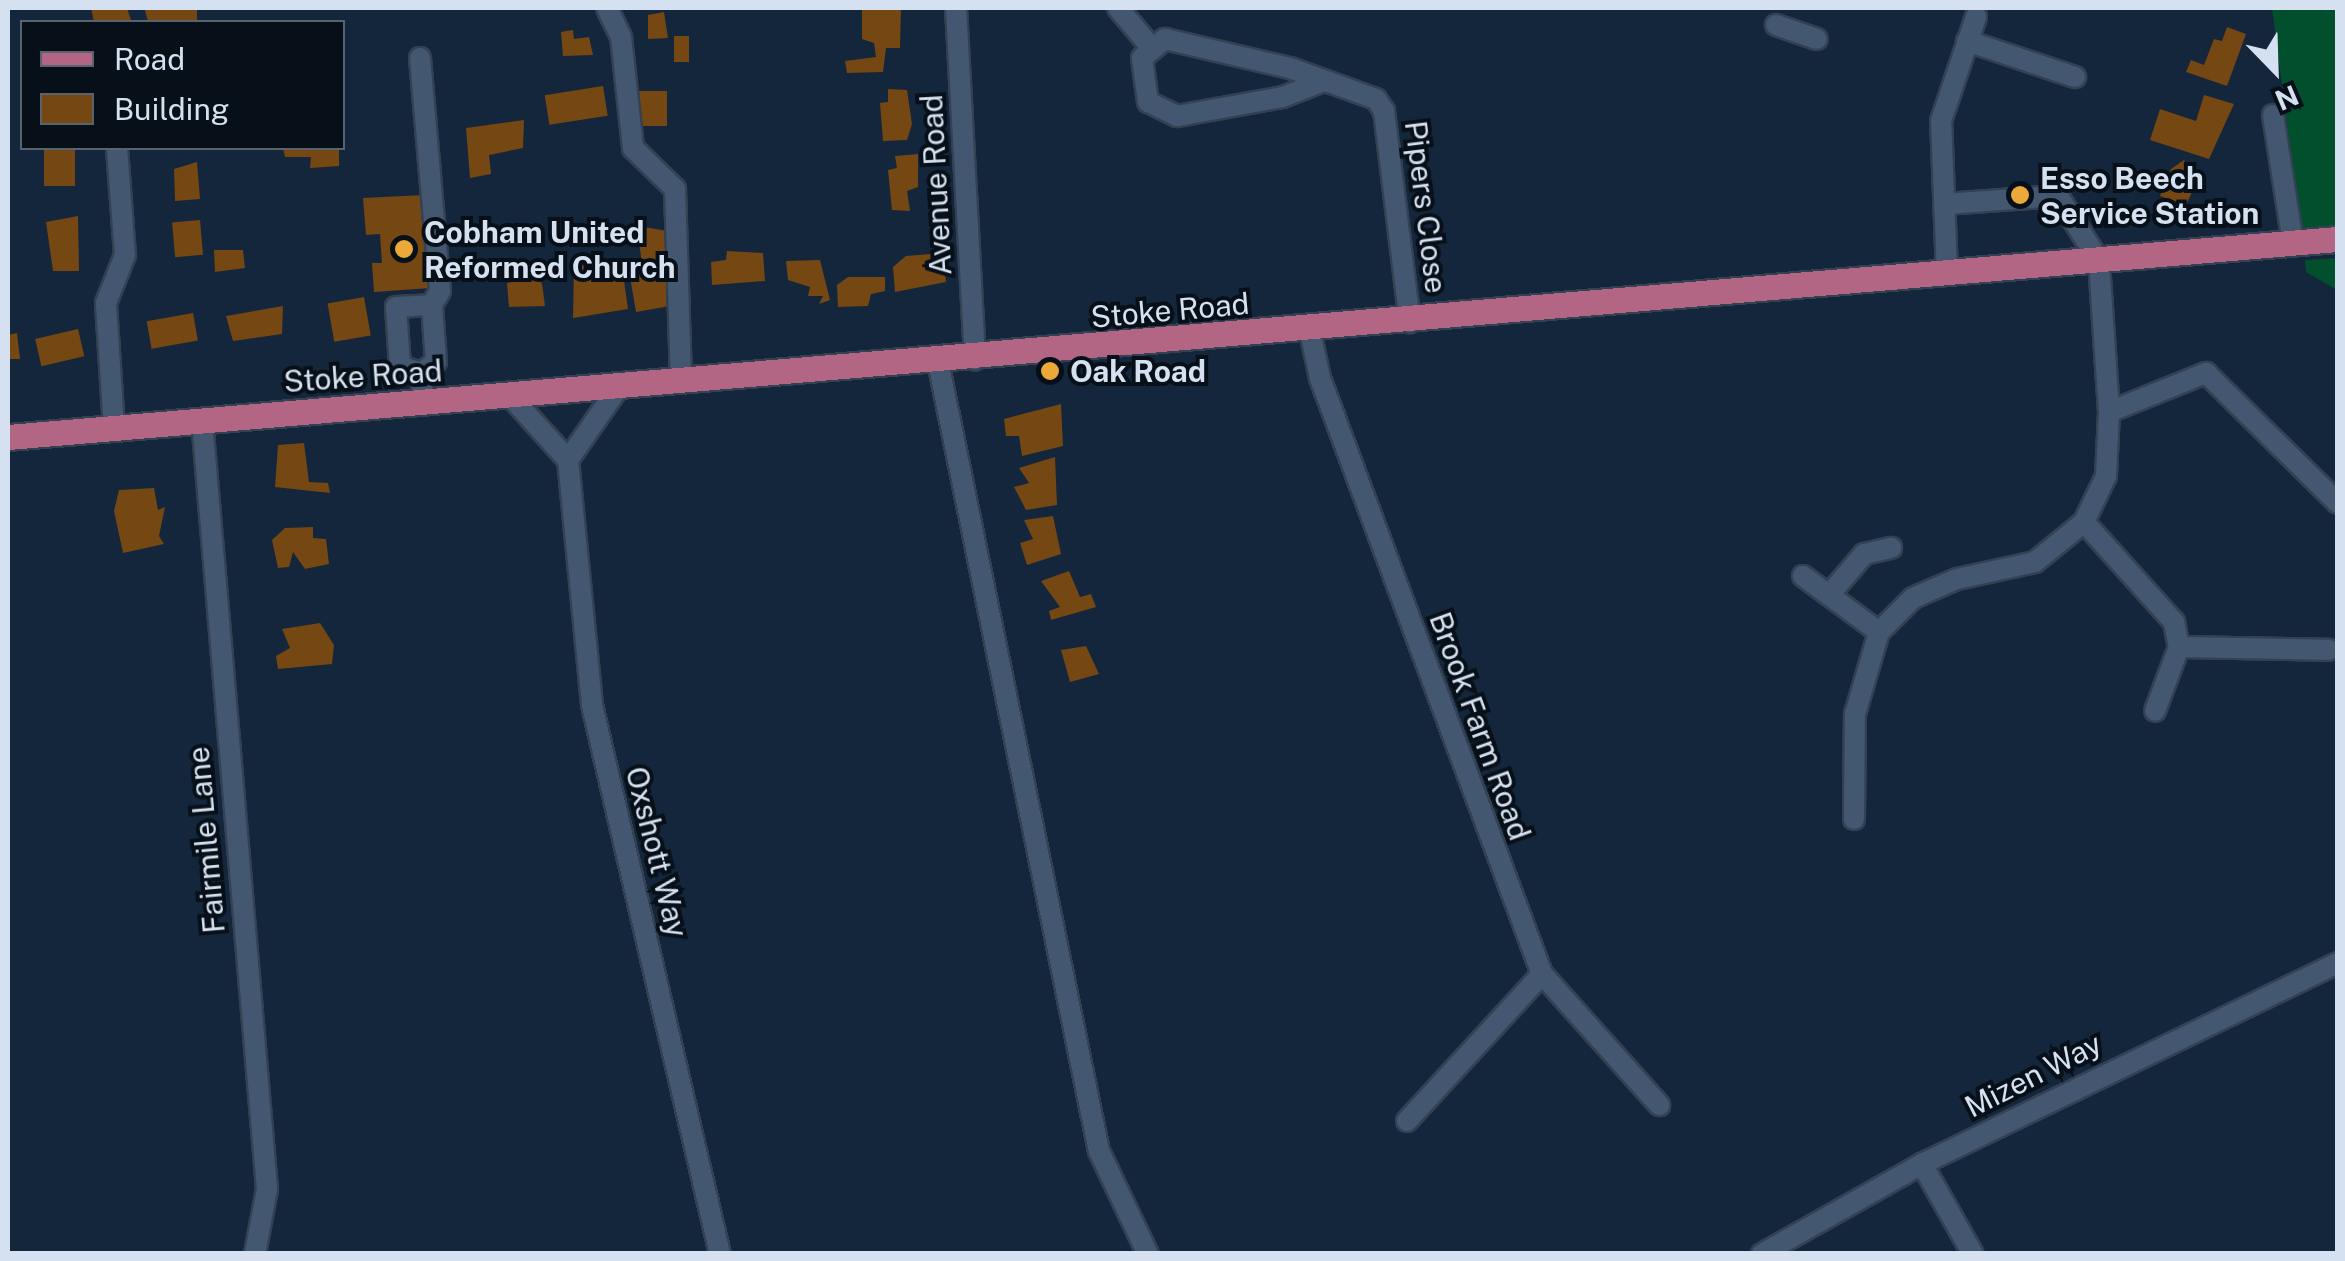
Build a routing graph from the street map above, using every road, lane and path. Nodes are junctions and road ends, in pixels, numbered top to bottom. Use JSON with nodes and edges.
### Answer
{"nodes":[{"id":1,"x":608,"y":8,"type":"edge"},
{"id":2,"x":956,"y":8,"type":"edge"},
{"id":3,"x":1118,"y":8,"type":"edge"},
{"id":4,"x":1976,"y":17,"type":"dead end"},
{"id":5,"x":1776,"y":24,"type":"edge"},
{"id":6,"x":1817,"y":39,"type":"dead end"},
{"id":7,"x":1967,"y":41,"type":"junction"},
{"id":8,"x":1150,"y":46,"type":"junction"},
{"id":9,"x":420,"y":58,"type":"dead end"},
{"id":10,"x":2075,"y":77,"type":"dead end"},
{"id":11,"x":1321,"y":82,"type":"junction"},
{"id":12,"x":2272,"y":115,"type":"dead end"},
{"id":13,"x":117,"y":150,"type":"edge"},
{"id":14,"x":1944,"y":204,"type":"junction"},
{"id":15,"x":2338,"y":240,"type":"edge"},
{"id":16,"x":2293,"y":243,"type":"junction"},
{"id":17,"x":2098,"y":262,"type":"junction"},
{"id":18,"x":1946,"y":274,"type":"junction"},
{"id":19,"x":432,"y":305,"type":"junction"},
{"id":20,"x":1410,"y":322,"type":"junction"},
{"id":21,"x":1310,"y":331,"type":"junction"},
{"id":22,"x":976,"y":359,"type":"junction"},
{"id":23,"x":938,"y":362,"type":"junction"},
{"id":24,"x":420,"y":374,"type":"junction"},
{"id":25,"x":681,"y":382,"type":"junction"},
{"id":26,"x":618,"y":388,"type":"junction"},
{"id":27,"x":512,"y":398,"type":"junction"},
{"id":28,"x":423,"y":404,"type":"junction"},
{"id":29,"x":2109,"y":412,"type":"junction"},
{"id":30,"x":202,"y":420,"type":"junction"},
{"id":31,"x":114,"y":428,"type":"junction"},
{"id":32,"x":8,"y":437,"type":"edge"},
{"id":33,"x":568,"y":460,"type":"junction"},
{"id":34,"x":2338,"y":503,"type":"edge"},
{"id":35,"x":2084,"y":522,"type":"junction"},
{"id":36,"x":1891,"y":548,"type":"dead end"},
{"id":37,"x":1802,"y":576,"type":"dead end"},
{"id":38,"x":1828,"y":595,"type":"junction"},
{"id":39,"x":1879,"y":632,"type":"junction"},
{"id":40,"x":2179,"y":647,"type":"junction"},
{"id":41,"x":2328,"y":650,"type":"dead end"},
{"id":42,"x":2155,"y":711,"type":"dead end"},
{"id":43,"x":1854,"y":818,"type":"dead end"},
{"id":44,"x":2336,"y":969,"type":"edge"},
{"id":45,"x":1542,"y":974,"type":"junction"},
{"id":46,"x":1659,"y":1104,"type":"dead end"},
{"id":47,"x":1407,"y":1121,"type":"dead end"},
{"id":48,"x":1922,"y":1164,"type":"junction"},
{"id":49,"x":255,"y":1254,"type":"edge"},
{"id":50,"x":720,"y":1254,"type":"edge"},
{"id":51,"x":1148,"y":1254,"type":"edge"},
{"id":52,"x":1762,"y":1254,"type":"edge"},
{"id":53,"x":1973,"y":1254,"type":"edge"}],
"edges":[{"from":1,"to":25,"type":"street"},
{"from":2,"to":22,"type":"street","name":"Avenue Road"},
{"from":3,"to":8,"type":"street"},
{"from":4,"to":7,"type":"street"},
{"from":5,"to":6,"type":"street"},
{"from":7,"to":10,"type":"street"},
{"from":7,"to":14,"type":"street"},
{"from":8,"to":11,"type":"street","name":"Pipers Close"},
{"from":8,"to":11,"type":"street"},
{"from":9,"to":19,"type":"street"},
{"from":11,"to":20,"type":"street","name":"Pipers Close"},
{"from":12,"to":16,"type":"street"},
{"from":13,"to":31,"type":"street"},
{"from":14,"to":17,"type":"street"},
{"from":14,"to":18,"type":"street"},
{"from":15,"to":16,"type":"main road","name":"Stoke Road"},
{"from":16,"to":17,"type":"main road","name":"Stoke Road"},
{"from":17,"to":18,"type":"main road","name":"Stoke Road"},
{"from":17,"to":29,"type":"street"},
{"from":18,"to":20,"type":"main road","name":"Stoke Road"},
{"from":19,"to":24,"type":"street"},
{"from":19,"to":24,"type":"street"},
{"from":20,"to":21,"type":"main road","name":"Stoke Road"},
{"from":21,"to":22,"type":"main road","name":"Stoke Road"},
{"from":21,"to":45,"type":"street","name":"Brook Farm Road"},
{"from":22,"to":23,"type":"main road","name":"Stoke Road"},
{"from":23,"to":25,"type":"main road","name":"Stoke Road"},
{"from":23,"to":51,"type":"street"},
{"from":24,"to":28,"type":"street"},
{"from":25,"to":26,"type":"main road","name":"Stoke Road"},
{"from":26,"to":27,"type":"main road","name":"Stoke Road"},
{"from":26,"to":33,"type":"street"},
{"from":27,"to":28,"type":"main road","name":"Stoke Road"},
{"from":27,"to":33,"type":"street"},
{"from":28,"to":30,"type":"main road","name":"Stoke Road"},
{"from":29,"to":34,"type":"street"},
{"from":29,"to":35,"type":"street"},
{"from":30,"to":31,"type":"main road","name":"Stoke Road"},
{"from":30,"to":49,"type":"street","name":"Fairmile Lane"},
{"from":31,"to":32,"type":"main road","name":"Stoke Road"},
{"from":33,"to":50,"type":"street","name":"Oxshott Way"},
{"from":35,"to":39,"type":"street"},
{"from":35,"to":40,"type":"street"},
{"from":36,"to":38,"type":"street"},
{"from":37,"to":38,"type":"street"},
{"from":38,"to":39,"type":"street"},
{"from":39,"to":43,"type":"street"},
{"from":40,"to":41,"type":"street"},
{"from":40,"to":42,"type":"street"},
{"from":44,"to":48,"type":"street","name":"Mizen Way"},
{"from":45,"to":46,"type":"street","name":"Brook Farm Road"},
{"from":45,"to":47,"type":"street"},
{"from":48,"to":52,"type":"street","name":"Mizen Way"},
{"from":48,"to":53,"type":"street"}]}
